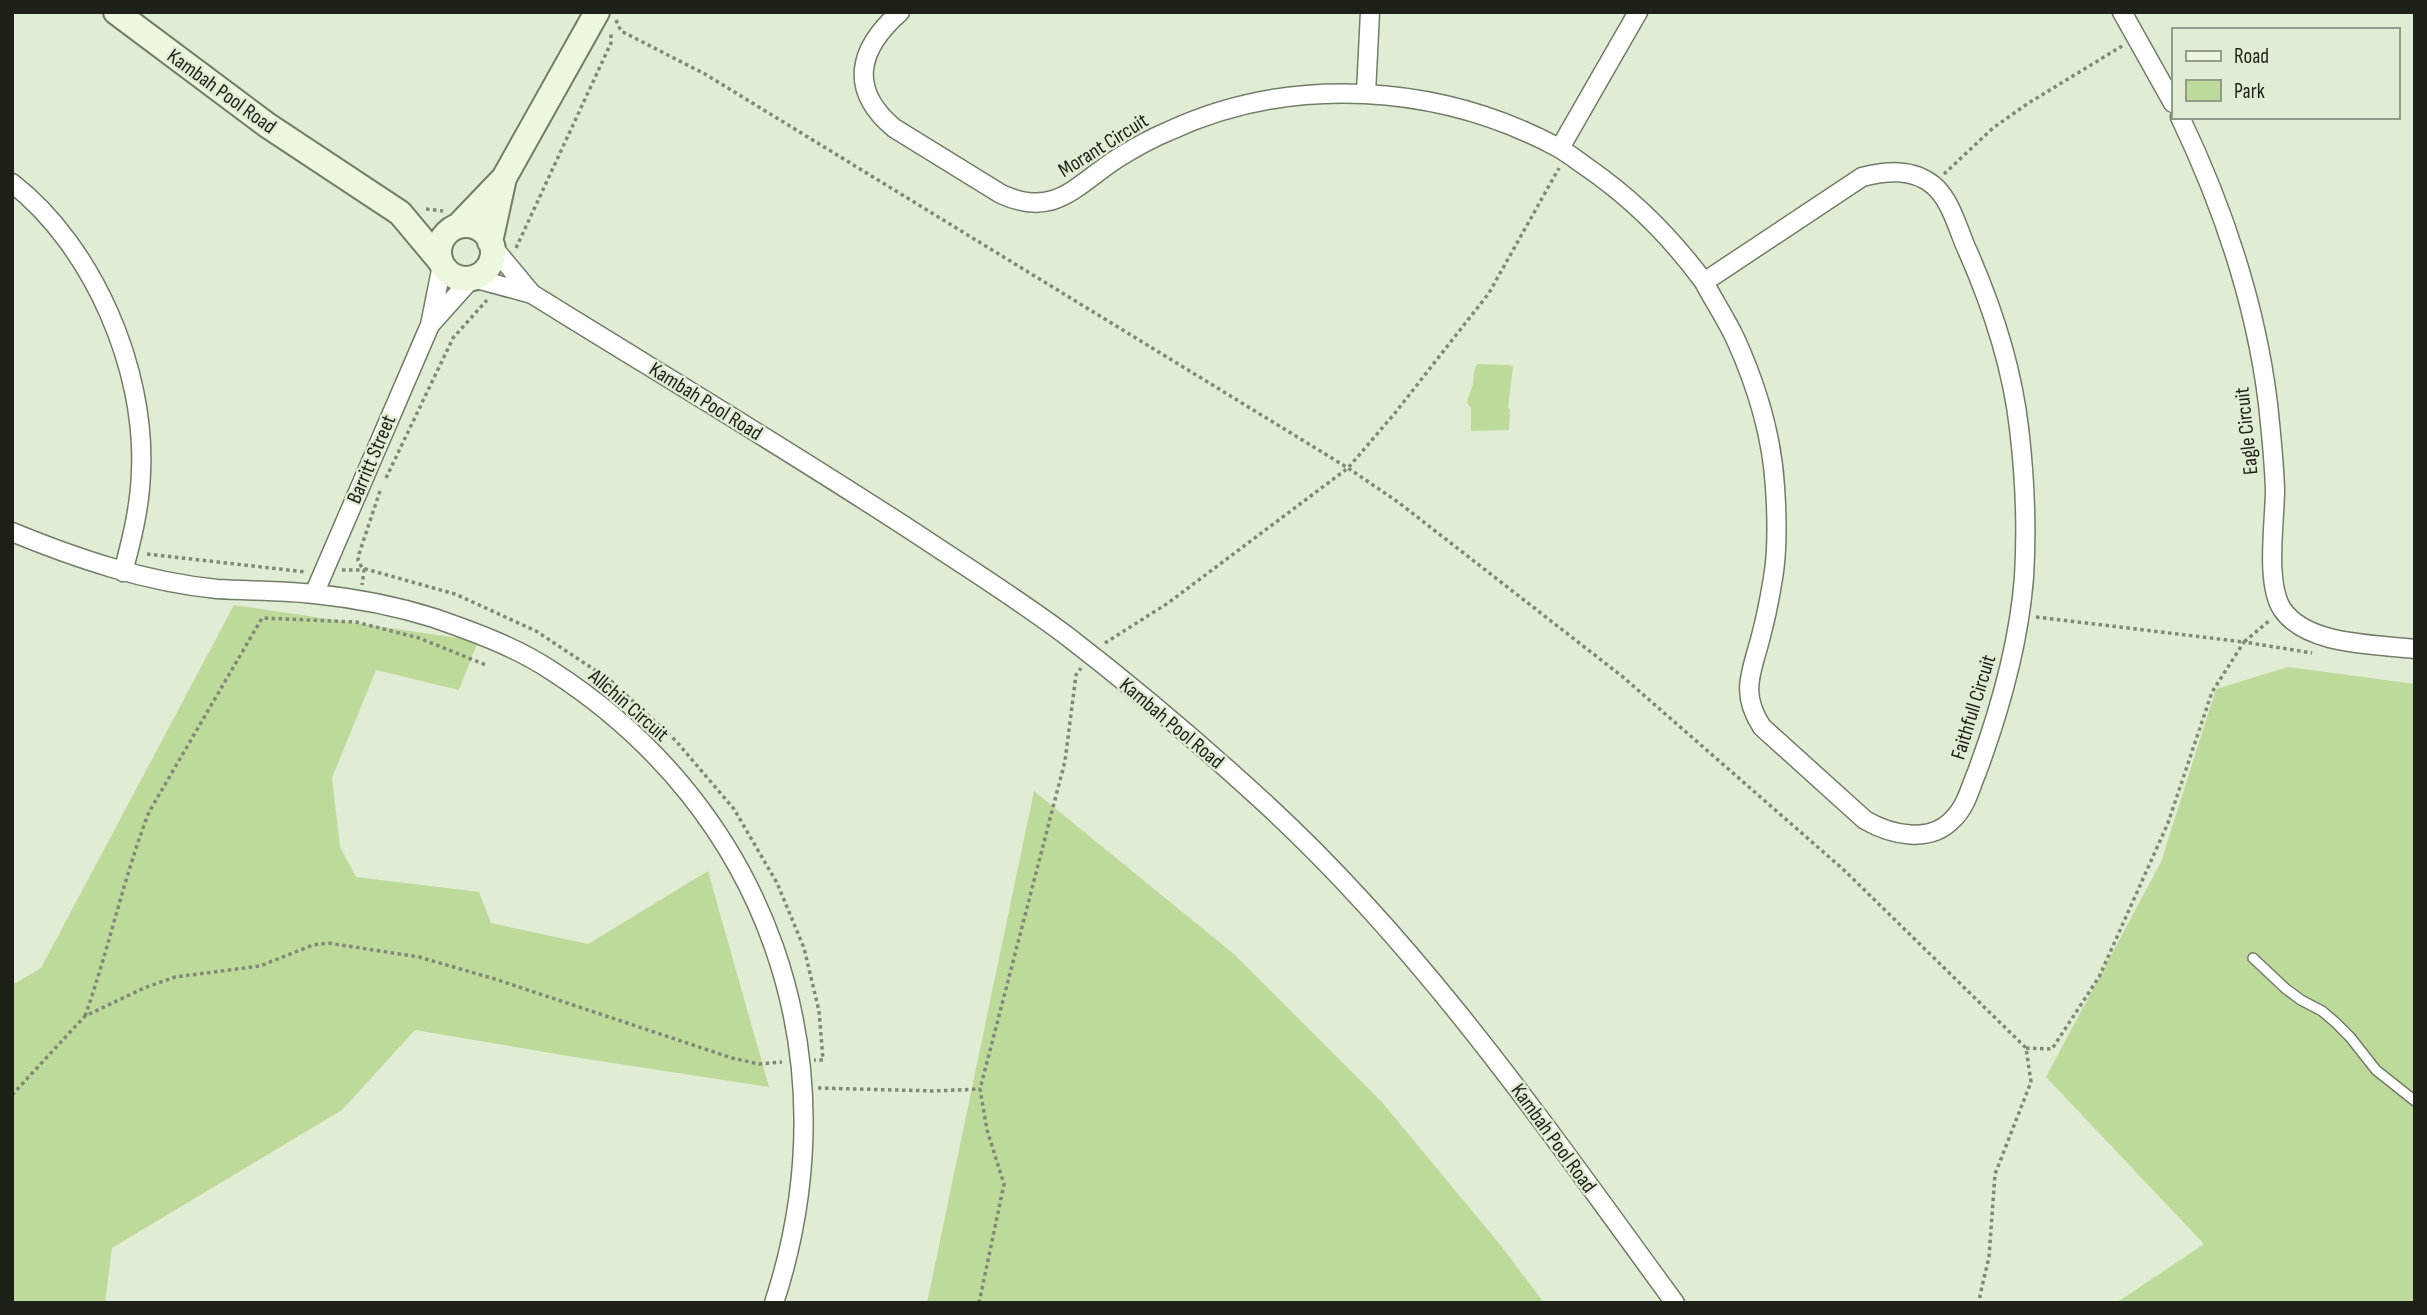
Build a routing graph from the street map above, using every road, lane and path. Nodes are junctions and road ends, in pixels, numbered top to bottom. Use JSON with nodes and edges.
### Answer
{"nodes":[{"id":1,"x":116,"y":12,"type":"edge"},
{"id":2,"x":900,"y":12,"type":"edge"},
{"id":3,"x":1370,"y":12,"type":"edge"},
{"id":4,"x":1638,"y":12,"type":"edge"},
{"id":5,"x":2122,"y":12,"type":"edge"},
{"id":6,"x":605,"y":14,"type":"edge"},
{"id":7,"x":2137,"y":37,"type":"junction"},
{"id":8,"x":1366,"y":93,"type":"junction"},
{"id":9,"x":2172,"y":101,"type":"edge"},
{"id":10,"x":2181,"y":119,"type":"edge"},
{"id":11,"x":1560,"y":148,"type":"junction"},
{"id":12,"x":504,"y":178,"type":"junction"},
{"id":13,"x":12,"y":183,"type":"edge"},
{"id":14,"x":1932,"y":185,"type":"junction"},
{"id":15,"x":400,"y":213,"type":"junction"},
{"id":16,"x":456,"y":227,"type":"junction"},
{"id":17,"x":491,"y":244,"type":"junction"},
{"id":18,"x":517,"y":246,"type":"dead end"},
{"id":19,"x":441,"y":263,"type":"junction"},
{"id":20,"x":472,"y":278,"type":"junction"},
{"id":21,"x":1704,"y":282,"type":"junction"},
{"id":22,"x":532,"y":294,"type":"junction"},
{"id":23,"x":430,"y":326,"type":"junction"},
{"id":24,"x":1348,"y":468,"type":"junction"},
{"id":25,"x":12,"y":532,"type":"edge"},
{"id":26,"x":129,"y":551,"type":"junction"},
{"id":27,"x":323,"y":571,"type":"junction"},
{"id":28,"x":123,"y":572,"type":"junction"},
{"id":29,"x":314,"y":594,"type":"junction"},
{"id":30,"x":360,"y":601,"type":"junction"},
{"id":31,"x":2283,"y":610,"type":"junction"},
{"id":32,"x":2020,"y":615,"type":"junction"},
{"id":33,"x":356,"y":622,"type":"junction"},
{"id":34,"x":2244,"y":642,"type":"junction"},
{"id":35,"x":2415,"y":649,"type":"edge"},
{"id":36,"x":1089,"y":654,"type":"junction"},
{"id":37,"x":2323,"y":654,"type":"dead end"},
{"id":38,"x":486,"y":665,"type":"dead end"},
{"id":39,"x":2253,"y":958,"type":"dead end"},
{"id":40,"x":85,"y":1016,"type":"junction"},
{"id":41,"x":2026,"y":1048,"type":"junction"},
{"id":42,"x":800,"y":1060,"type":"junction"},
{"id":43,"x":803,"y":1088,"type":"junction"},
{"id":44,"x":980,"y":1089,"type":"junction"},
{"id":45,"x":12,"y":1095,"type":"edge"},
{"id":46,"x":2415,"y":1101,"type":"edge"},
{"id":47,"x":774,"y":1303,"type":"edge"},
{"id":48,"x":979,"y":1303,"type":"edge"},
{"id":49,"x":1675,"y":1303,"type":"edge"},
{"id":50,"x":1980,"y":1303,"type":"edge"}],
"edges":[{"from":1,"to":15,"type":"street","name":"Kambah Pool Road"},
{"from":2,"to":8,"type":"street","name":"Morant Circuit"},
{"from":3,"to":8,"type":"street"},
{"from":4,"to":11,"type":"street"},
{"from":5,"to":7,"type":"street"},
{"from":6,"to":12,"type":"street"},
{"from":6,"to":18,"type":"path"},
{"from":6,"to":24,"type":"path"},
{"from":7,"to":9,"type":"street"},
{"from":7,"to":14,"type":"path"},
{"from":8,"to":11,"type":"street","name":"Morant Circuit"},
{"from":10,"to":31,"type":"street","name":"Eagle Circuit"},
{"from":11,"to":21,"type":"street","name":"Faithfull Circuit"},
{"from":11,"to":24,"type":"path"},
{"from":12,"to":16,"type":"street"},
{"from":12,"to":17,"type":"street"},
{"from":13,"to":26,"type":"street"},
{"from":14,"to":21,"type":"street"},
{"from":14,"to":32,"type":"street","name":"Faithfull Circuit"},
{"from":15,"to":16,"type":"street","name":"Kambah Pool Road"},
{"from":15,"to":19,"type":"street","name":"Kambah Pool Road"},
{"from":16,"to":17,"type":"street"},
{"from":16,"to":19,"type":"street"},
{"from":17,"to":20,"type":"street"},
{"from":17,"to":22,"type":"street","name":"Kambah Pool Road"},
{"from":19,"to":20,"type":"street"},
{"from":19,"to":23,"type":"street","name":"Barritt Street"},
{"from":20,"to":22,"type":"street","name":"Kambah Pool Road"},
{"from":20,"to":23,"type":"street","name":"Barritt Street"},
{"from":21,"to":32,"type":"street","name":"Faithfull Circuit"},
{"from":22,"to":36,"type":"street","name":"Kambah Pool Road"},
{"from":23,"to":27,"type":"street","name":"Barritt Street"},
{"from":24,"to":36,"type":"path"},
{"from":24,"to":41,"type":"path"},
{"from":25,"to":28,"type":"street","name":"Allchin Circuit"},
{"from":26,"to":27,"type":"path"},
{"from":26,"to":28,"type":"street"},
{"from":27,"to":29,"type":"street","name":"Barritt Street"},
{"from":27,"to":30,"type":"path"},
{"from":28,"to":29,"type":"street","name":"Allchin Circuit"},
{"from":29,"to":30,"type":"street","name":"Allchin Circuit"},
{"from":30,"to":33,"type":"path"},
{"from":30,"to":42,"type":"street","name":"Allchin Circuit"},
{"from":31,"to":34,"type":"path"},
{"from":31,"to":35,"type":"street"},
{"from":32,"to":34,"type":"path"},
{"from":33,"to":38,"type":"path"},
{"from":33,"to":40,"type":"path"},
{"from":34,"to":37,"type":"path"},
{"from":34,"to":41,"type":"path"},
{"from":36,"to":44,"type":"path"},
{"from":36,"to":49,"type":"street","name":"Kambah Pool Road"},
{"from":39,"to":46,"type":"lane"},
{"from":40,"to":42,"type":"path"},
{"from":40,"to":45,"type":"path"},
{"from":41,"to":50,"type":"path"},
{"from":42,"to":43,"type":"street","name":"Allchin Circuit"},
{"from":43,"to":44,"type":"path"},
{"from":43,"to":47,"type":"street","name":"Allchin Circuit"},
{"from":44,"to":48,"type":"path"}]}
